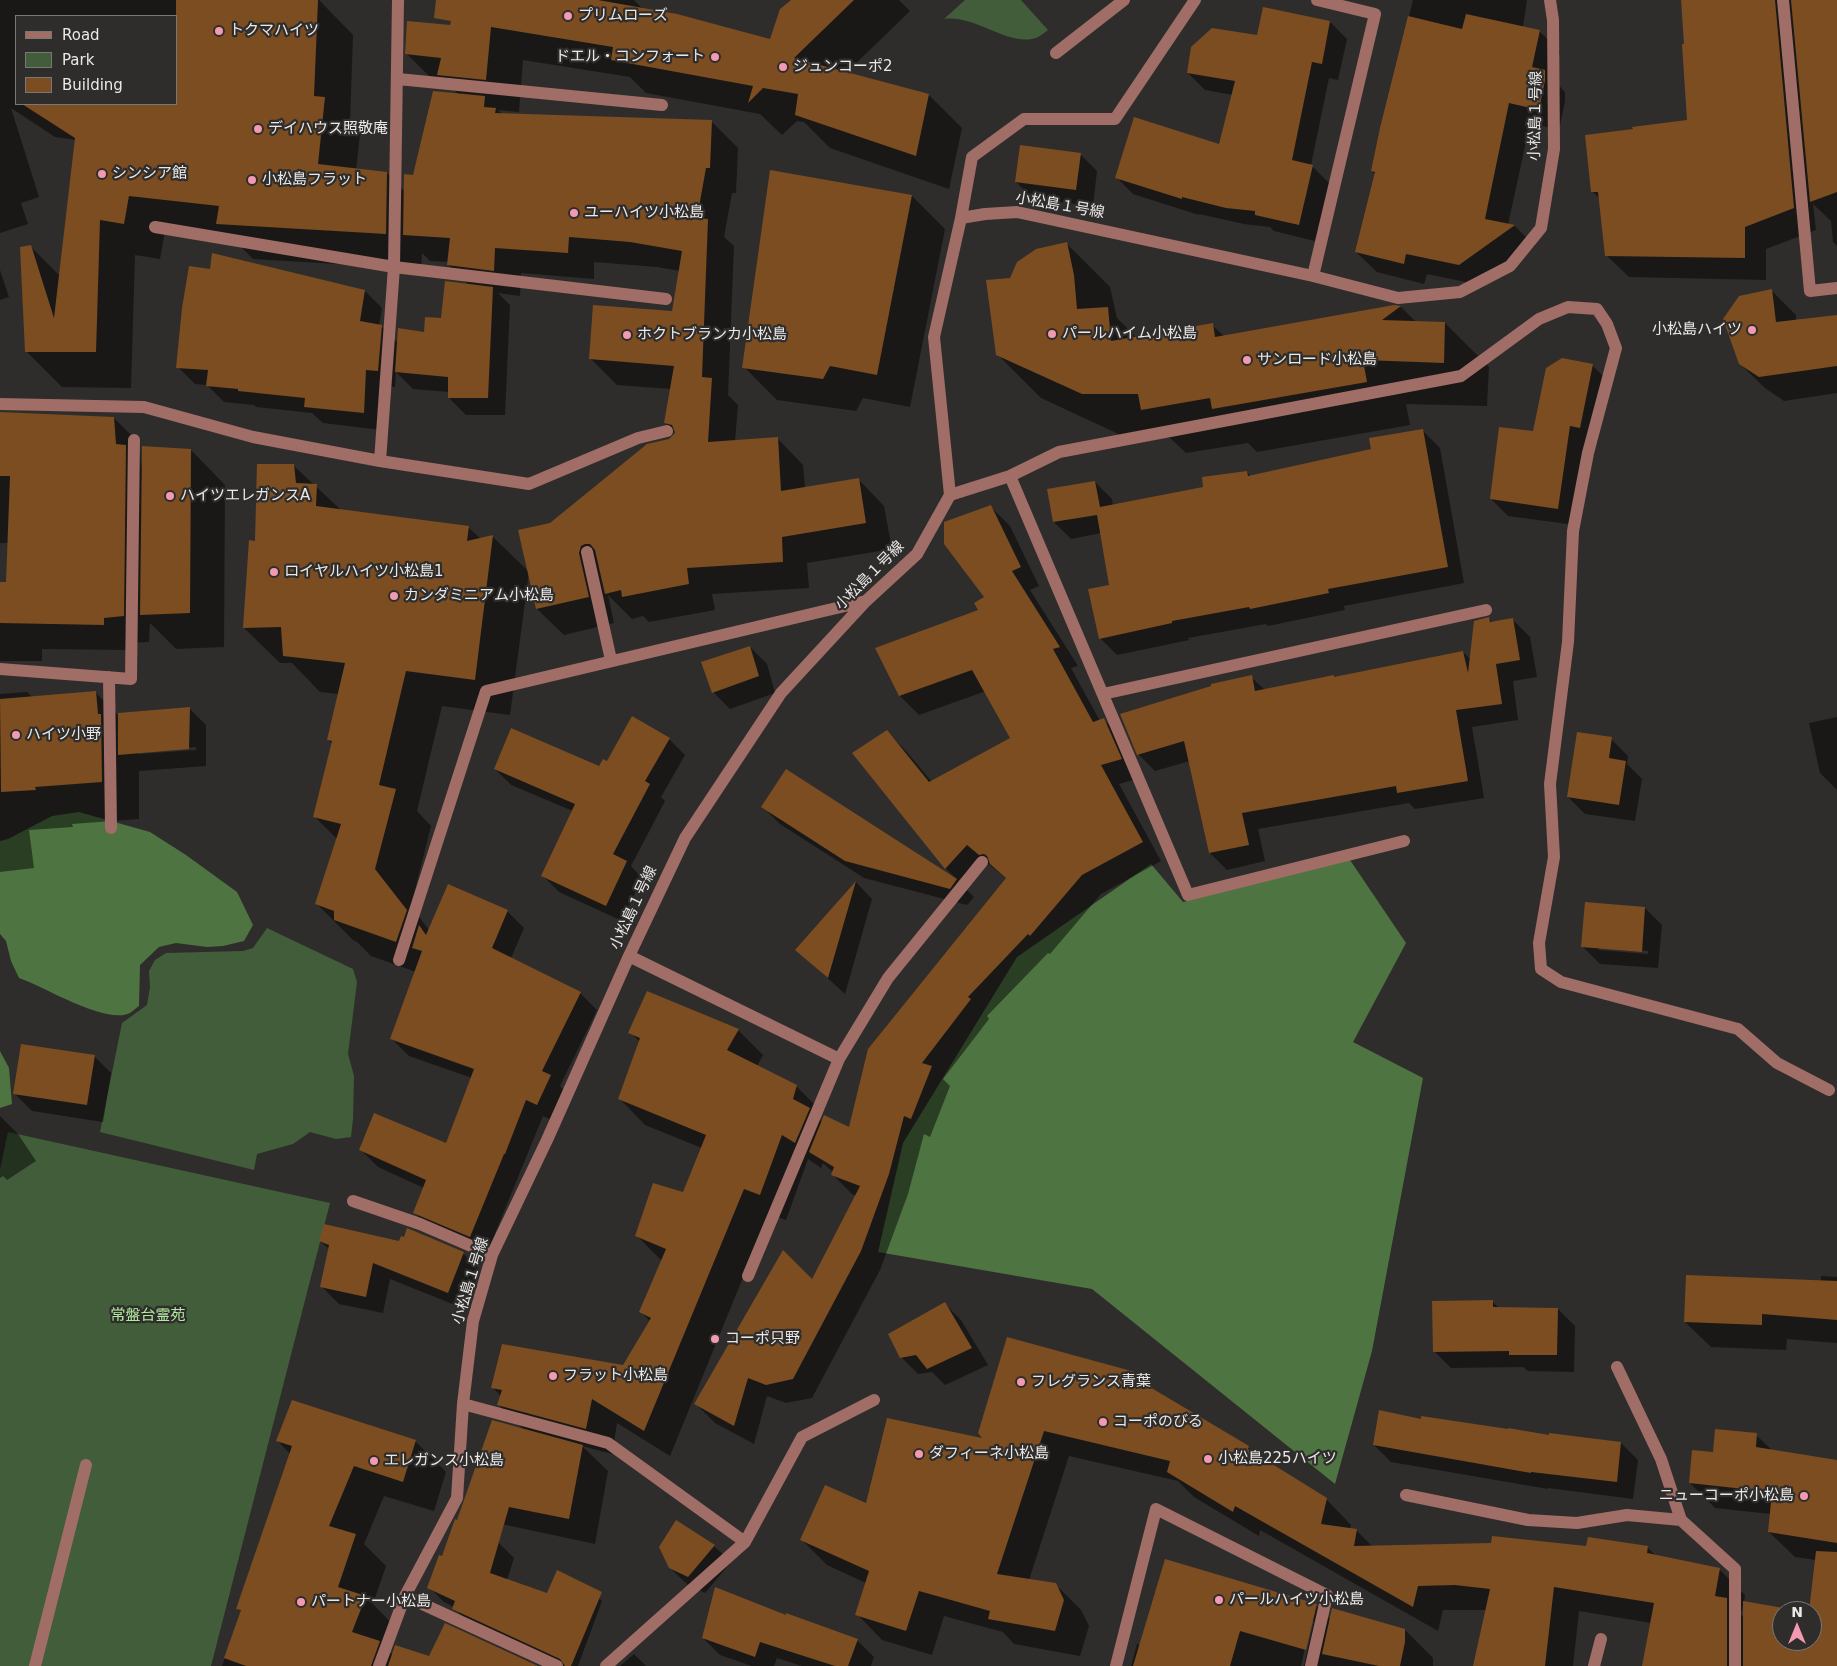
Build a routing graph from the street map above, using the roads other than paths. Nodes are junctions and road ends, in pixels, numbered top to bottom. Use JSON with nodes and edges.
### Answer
{"nodes":[{"id":1,"x":398,"y":0,"type":"edge"},
{"id":2,"x":1124,"y":0,"type":"edge"},
{"id":3,"x":1195,"y":0,"type":"edge"},
{"id":4,"x":1317,"y":0,"type":"edge"},
{"id":5,"x":1550,"y":0,"type":"edge"},
{"id":6,"x":1783,"y":0,"type":"edge"},
{"id":7,"x":1056,"y":53,"type":"dead end"},
{"id":8,"x":398,"y":79,"type":"junction"},
{"id":9,"x":662,"y":105,"type":"dead end"},
{"id":10,"x":961,"y":218,"type":"junction"},
{"id":11,"x":155,"y":227,"type":"dead end"},
{"id":12,"x":394,"y":267,"type":"junction"},
{"id":13,"x":1313,"y":276,"type":"junction"},
{"id":14,"x":1837,"y":288,"type":"edge"},
{"id":15,"x":666,"y":299,"type":"dead end"},
{"id":16,"x":0,"y":404,"type":"edge"},
{"id":17,"x":667,"y":430,"type":"dead end"},
{"id":18,"x":134,"y":440,"type":"dead end"},
{"id":19,"x":380,"y":461,"type":"junction"},
{"id":20,"x":1010,"y":476,"type":"junction"},
{"id":21,"x":950,"y":495,"type":"junction"},
{"id":22,"x":587,"y":552,"type":"dead end"},
{"id":23,"x":866,"y":600,"type":"junction"},
{"id":24,"x":1486,"y":610,"type":"dead end"},
{"id":25,"x":611,"y":660,"type":"junction"},
{"id":26,"x":0,"y":669,"type":"edge"},
{"id":27,"x":109,"y":677,"type":"junction"},
{"id":28,"x":1103,"y":694,"type":"junction"},
{"id":29,"x":111,"y":828,"type":"dead end"},
{"id":30,"x":1404,"y":841,"type":"dead end"},
{"id":31,"x":982,"y":862,"type":"dead end"},
{"id":32,"x":629,"y":956,"type":"junction"},
{"id":33,"x":399,"y":960,"type":"dead end"},
{"id":34,"x":839,"y":1059,"type":"junction"},
{"id":35,"x":1830,"y":1090,"type":"dead end"},
{"id":36,"x":353,"y":1201,"type":"dead end"},
{"id":37,"x":492,"y":1255,"type":"junction"},
{"id":38,"x":748,"y":1276,"type":"dead end"},
{"id":39,"x":1617,"y":1367,"type":"dead end"},
{"id":40,"x":874,"y":1400,"type":"dead end"},
{"id":41,"x":463,"y":1404,"type":"junction"},
{"id":42,"x":86,"y":1464,"type":"dead end"},
{"id":43,"x":1406,"y":1495,"type":"dead end"},
{"id":44,"x":1681,"y":1520,"type":"junction"},
{"id":45,"x":745,"y":1542,"type":"junction"},
{"id":46,"x":405,"y":1596,"type":"junction"},
{"id":47,"x":1600,"y":1639,"type":"dead end"},
{"id":48,"x":35,"y":1666,"type":"edge"},
{"id":49,"x":379,"y":1666,"type":"edge"},
{"id":50,"x":557,"y":1666,"type":"edge"},
{"id":51,"x":606,"y":1666,"type":"edge"},
{"id":52,"x":1116,"y":1666,"type":"edge"},
{"id":53,"x":1311,"y":1666,"type":"edge"},
{"id":54,"x":1594,"y":1666,"type":"edge"},
{"id":55,"x":1735,"y":1666,"type":"edge"}],
"edges":[{"from":1,"to":8,"type":"street"},
{"from":2,"to":7,"type":"street"},
{"from":3,"to":10,"type":"street"},
{"from":4,"to":13,"type":"street"},
{"from":5,"to":13,"type":"street","name":"小松島１号線"},
{"from":6,"to":14,"type":"street"},
{"from":8,"to":9,"type":"street"},
{"from":8,"to":12,"type":"street"},
{"from":10,"to":13,"type":"street","name":"小松島１号線"},
{"from":10,"to":21,"type":"street"},
{"from":11,"to":12,"type":"street"},
{"from":12,"to":15,"type":"street"},
{"from":12,"to":19,"type":"street"},
{"from":16,"to":19,"type":"street"},
{"from":17,"to":19,"type":"street"},
{"from":18,"to":27,"type":"street"},
{"from":20,"to":21,"type":"street"},
{"from":20,"to":28,"type":"street"},
{"from":20,"to":35,"type":"street"},
{"from":21,"to":23,"type":"street","name":"小松島１号線"},
{"from":22,"to":25,"type":"street"},
{"from":23,"to":25,"type":"street"},
{"from":23,"to":32,"type":"street","name":"小松島１号線"},
{"from":24,"to":28,"type":"street"},
{"from":25,"to":33,"type":"street"},
{"from":26,"to":27,"type":"street"},
{"from":27,"to":29,"type":"street"},
{"from":28,"to":30,"type":"street"},
{"from":31,"to":34,"type":"street"},
{"from":32,"to":34,"type":"street"},
{"from":32,"to":37,"type":"street","name":"小松島１号線"},
{"from":34,"to":38,"type":"street"},
{"from":36,"to":37,"type":"street"},
{"from":37,"to":41,"type":"street","name":"小松島１号線"},
{"from":39,"to":44,"type":"street"},
{"from":40,"to":45,"type":"street"},
{"from":41,"to":45,"type":"street"},
{"from":41,"to":46,"type":"street","name":"小松島１号線"},
{"from":42,"to":48,"type":"street"},
{"from":43,"to":44,"type":"street"},
{"from":44,"to":55,"type":"street"},
{"from":45,"to":51,"type":"street"},
{"from":46,"to":49,"type":"street","name":"小松島１号線"},
{"from":46,"to":50,"type":"street"},
{"from":47,"to":54,"type":"street"},
{"from":52,"to":53,"type":"street"}]}
